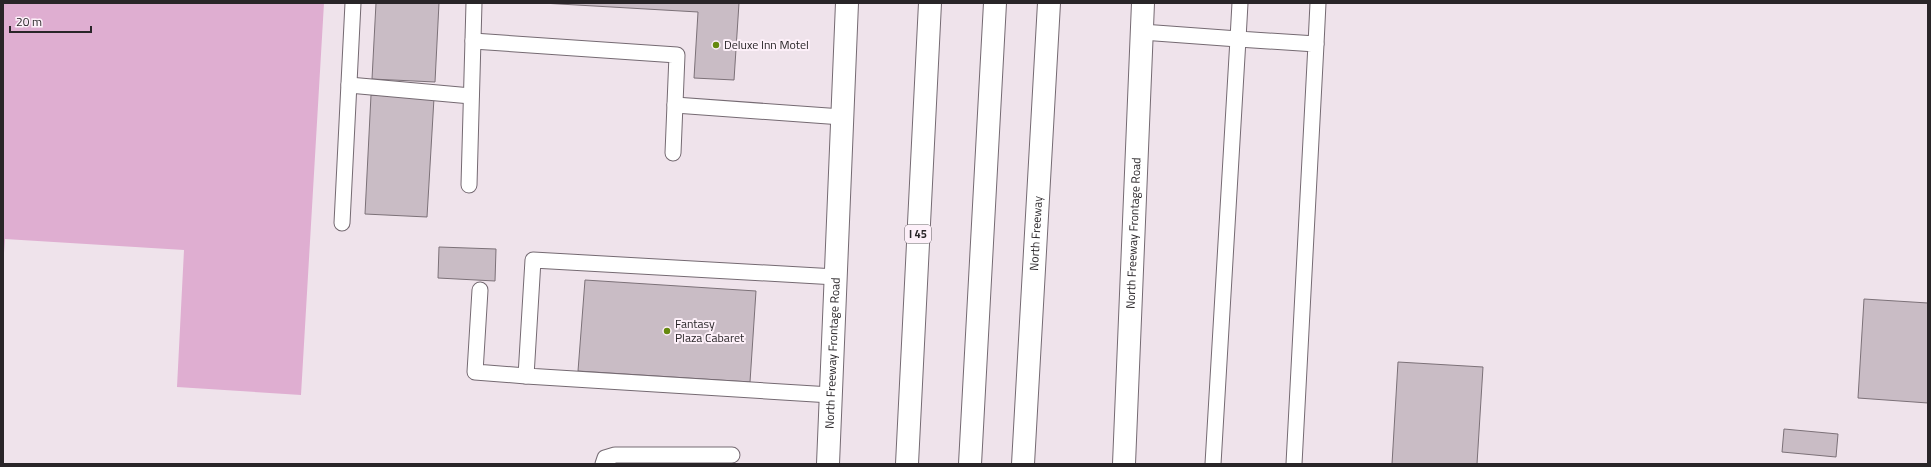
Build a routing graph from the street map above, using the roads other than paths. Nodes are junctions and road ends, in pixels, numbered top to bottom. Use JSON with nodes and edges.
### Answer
{"nodes":[{"id":1,"x":353,"y":3,"type":"edge"},
{"id":2,"x":474,"y":3,"type":"edge"},
{"id":3,"x":847,"y":3,"type":"edge"},
{"id":4,"x":930,"y":3,"type":"edge"},
{"id":5,"x":994,"y":3,"type":"edge"},
{"id":6,"x":1049,"y":3,"type":"edge"},
{"id":7,"x":1143,"y":3,"type":"edge"},
{"id":8,"x":1240,"y":3,"type":"edge"},
{"id":9,"x":1318,"y":3,"type":"edge"},
{"id":10,"x":1142,"y":32,"type":"junction"},
{"id":11,"x":1238,"y":38,"type":"junction"},
{"id":12,"x":473,"y":41,"type":"junction"},
{"id":13,"x":1316,"y":44,"type":"junction"},
{"id":14,"x":349,"y":85,"type":"junction"},
{"id":15,"x":471,"y":96,"type":"junction"},
{"id":16,"x":675,"y":105,"type":"junction"},
{"id":17,"x":842,"y":117,"type":"junction"},
{"id":18,"x":673,"y":153,"type":"dead end"},
{"id":19,"x":469,"y":185,"type":"dead end"},
{"id":20,"x":342,"y":223,"type":"dead end"},
{"id":21,"x":836,"y":277,"type":"junction"},
{"id":22,"x":480,"y":290,"type":"dead end"},
{"id":23,"x":526,"y":376,"type":"junction"},
{"id":24,"x":831,"y":395,"type":"junction"},
{"id":25,"x":732,"y":455,"type":"dead end"},
{"id":26,"x":603,"y":464,"type":"edge"},
{"id":27,"x":828,"y":464,"type":"edge"},
{"id":28,"x":907,"y":464,"type":"edge"},
{"id":29,"x":970,"y":464,"type":"edge"},
{"id":30,"x":1023,"y":464,"type":"edge"},
{"id":31,"x":1124,"y":464,"type":"edge"},
{"id":32,"x":1213,"y":464,"type":"edge"},
{"id":33,"x":1294,"y":464,"type":"edge"}],
"edges":[{"from":1,"to":14,"type":"lane"},
{"from":2,"to":12,"type":"lane"},
{"from":3,"to":17,"type":"main road","name":"North Freeway Frontage Road"},
{"from":4,"to":28,"type":"main road","number":"I 45"},
{"from":5,"to":29,"type":"main road"},
{"from":6,"to":30,"type":"main road","name":"North Freeway"},
{"from":7,"to":10,"type":"main road","name":"North Freeway Frontage Road"},
{"from":8,"to":11,"type":"lane"},
{"from":9,"to":13,"type":"lane"},
{"from":10,"to":11,"type":"lane"},
{"from":10,"to":31,"type":"main road","name":"North Freeway Frontage Road"},
{"from":11,"to":13,"type":"lane"},
{"from":11,"to":32,"type":"lane"},
{"from":12,"to":15,"type":"lane"},
{"from":12,"to":16,"type":"lane"},
{"from":13,"to":33,"type":"lane"},
{"from":14,"to":15,"type":"lane"},
{"from":14,"to":20,"type":"lane"},
{"from":15,"to":19,"type":"lane"},
{"from":16,"to":17,"type":"lane"},
{"from":16,"to":18,"type":"lane"},
{"from":17,"to":21,"type":"main road","name":"North Freeway Frontage Road"},
{"from":21,"to":23,"type":"lane"},
{"from":21,"to":24,"type":"main road","name":"North Freeway Frontage Road"},
{"from":22,"to":23,"type":"lane"},
{"from":23,"to":24,"type":"lane"},
{"from":24,"to":27,"type":"main road","name":"North Freeway Frontage Road"},
{"from":25,"to":26,"type":"lane"}]}
